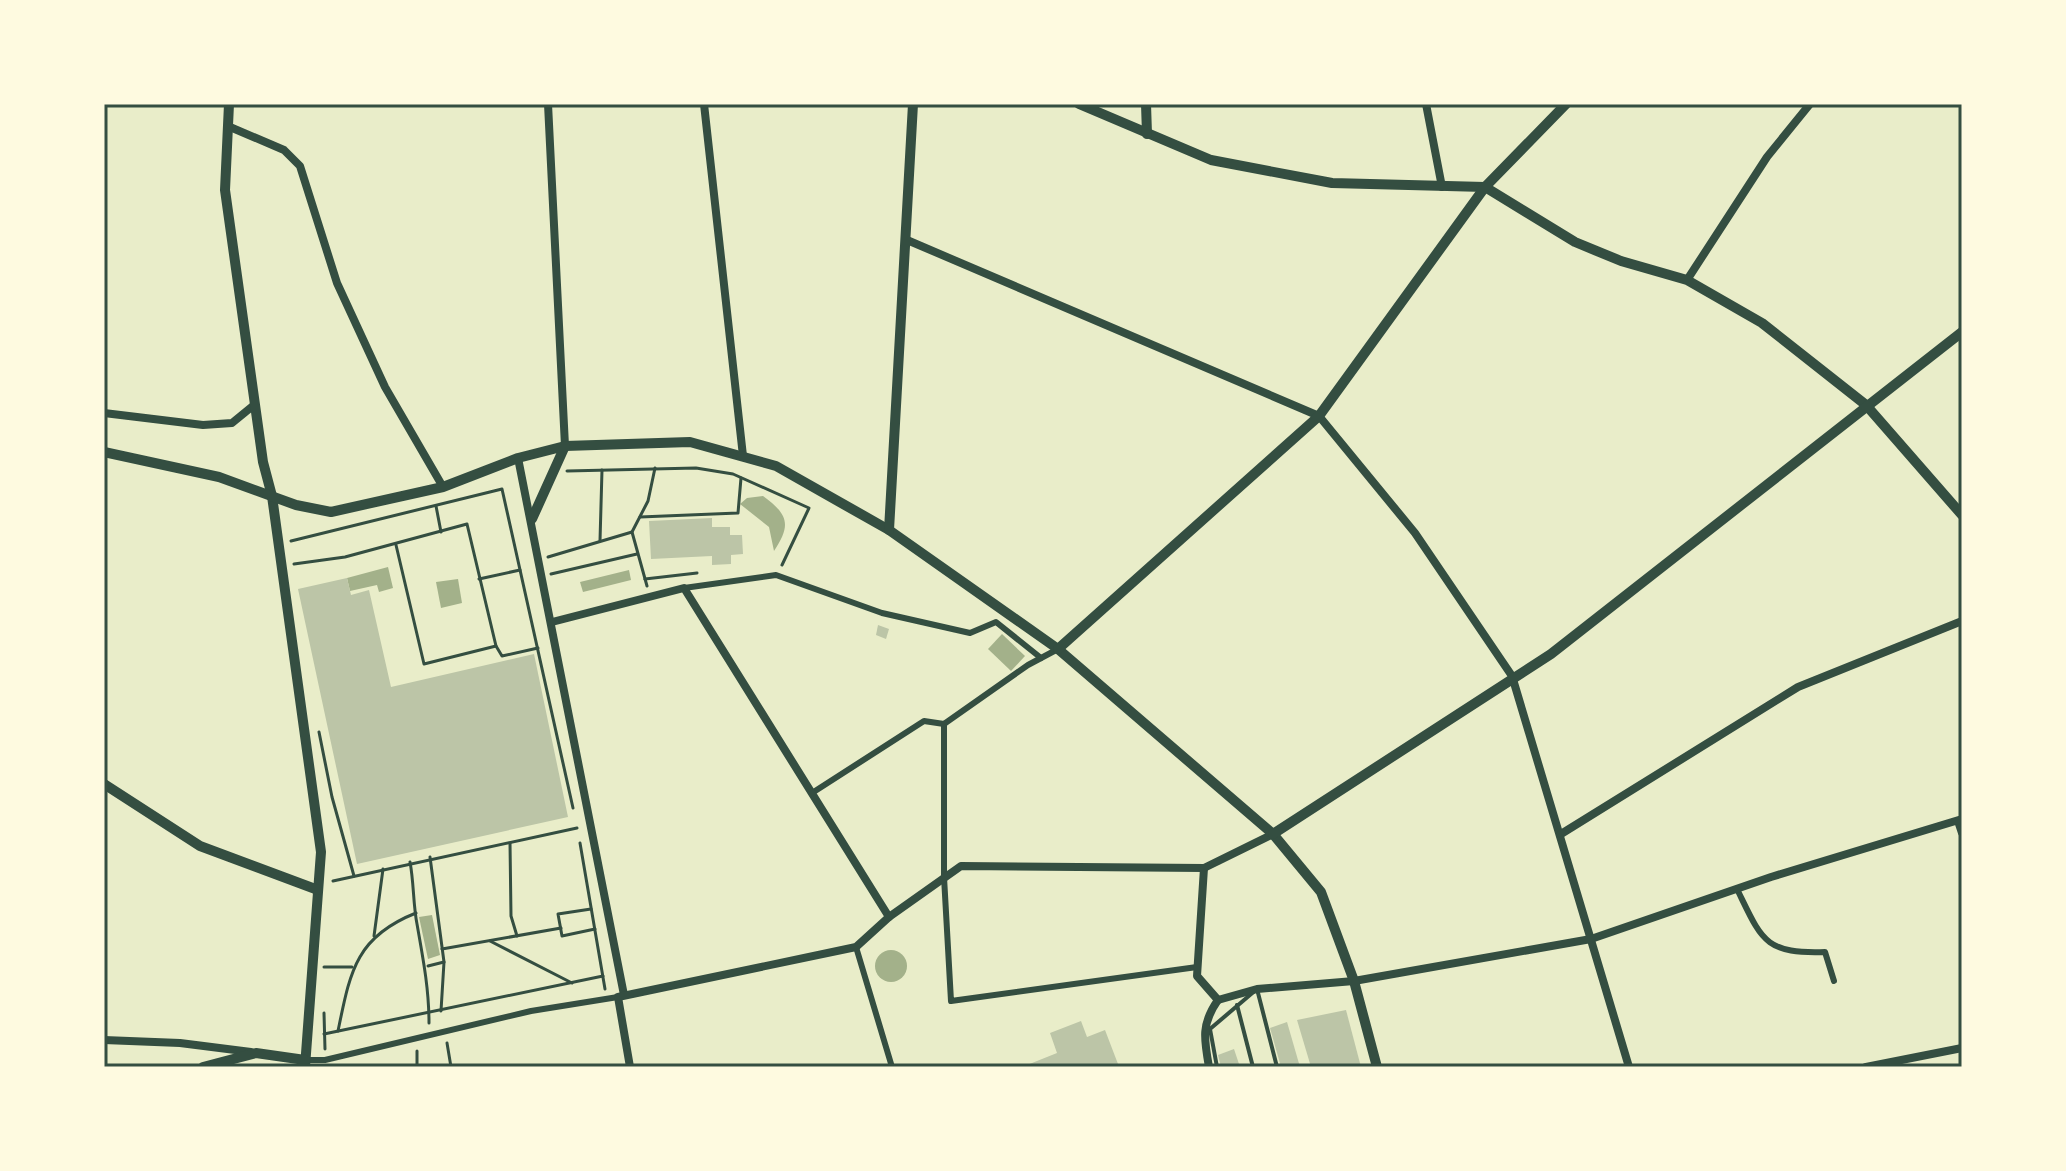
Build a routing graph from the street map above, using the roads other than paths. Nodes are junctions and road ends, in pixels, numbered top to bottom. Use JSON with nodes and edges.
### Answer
{"nodes":[{"id":1,"x":229,"y":104,"type":"edge"},
{"id":2,"x":548,"y":104,"type":"edge"},
{"id":3,"x":704,"y":104,"type":"edge"},
{"id":4,"x":913,"y":104,"type":"edge"},
{"id":5,"x":1079,"y":104,"type":"edge"},
{"id":6,"x":1146,"y":104,"type":"edge"},
{"id":7,"x":1426,"y":104,"type":"edge"},
{"id":8,"x":1566,"y":104,"type":"edge"},
{"id":9,"x":1810,"y":104,"type":"edge"},
{"id":10,"x":230,"y":127,"type":"junction"},
{"id":11,"x":1147,"y":134,"type":"junction"},
{"id":12,"x":1442,"y":187,"type":"junction"},
{"id":13,"x":1485,"y":187,"type":"junction"},
{"id":14,"x":907,"y":240,"type":"junction"},
{"id":15,"x":1687,"y":280,"type":"junction"},
{"id":16,"x":1962,"y":332,"type":"edge"},
{"id":17,"x":254,"y":405,"type":"junction"},
{"id":18,"x":1866,"y":405,"type":"junction"},
{"id":19,"x":104,"y":413,"type":"edge"},
{"id":20,"x":1319,"y":416,"type":"junction"},
{"id":21,"x":565,"y":446,"type":"junction"},
{"id":22,"x":104,"y":452,"type":"edge"},
{"id":23,"x":743,"y":456,"type":"junction"},
{"id":24,"x":518,"y":458,"type":"junction"},
{"id":25,"x":443,"y":487,"type":"junction"},
{"id":26,"x":272,"y":496,"type":"junction"},
{"id":27,"x":1962,"y":515,"type":"edge"},
{"id":28,"x":532,"y":519,"type":"junction"},
{"id":29,"x":889,"y":530,"type":"junction"},
{"id":30,"x":684,"y":588,"type":"junction"},
{"id":31,"x":1962,"y":621,"type":"edge"},
{"id":32,"x":552,"y":622,"type":"junction"},
{"id":33,"x":1058,"y":649,"type":"junction"},
{"id":34,"x":1041,"y":658,"type":"junction"},
{"id":35,"x":1512,"y":676,"type":"junction"},
{"id":36,"x":944,"y":724,"type":"junction"},
{"id":37,"x":104,"y":784,"type":"edge"},
{"id":38,"x":812,"y":793,"type":"junction"},
{"id":39,"x":1960,"y":820,"type":"edge"},
{"id":40,"x":1962,"y":833,"type":"edge"},
{"id":41,"x":1273,"y":834,"type":"junction"},
{"id":42,"x":1561,"y":834,"type":"junction"},
{"id":43,"x":1204,"y":868,"type":"junction"},
{"id":44,"x":944,"y":877,"type":"junction"},
{"id":45,"x":1737,"y":889,"type":"junction"},
{"id":46,"x":318,"y":890,"type":"junction"},
{"id":47,"x":889,"y":917,"type":"junction"},
{"id":48,"x":1591,"y":939,"type":"junction"},
{"id":49,"x":856,"y":947,"type":"junction"},
{"id":50,"x":1197,"y":967,"type":"junction"},
{"id":51,"x":1354,"y":981,"type":"junction"},
{"id":52,"x":1834,"y":981,"type":"dead end"},
{"id":53,"x":1257,"y":989,"type":"junction"},
{"id":54,"x":621,"y":996,"type":"junction"},
{"id":55,"x":1218,"y":1000,"type":"junction"},
{"id":56,"x":1237,"y":1005,"type":"junction"},
{"id":57,"x":104,"y":1040,"type":"edge"},
{"id":58,"x":1962,"y":1048,"type":"edge"},
{"id":59,"x":256,"y":1053,"type":"junction"},
{"id":60,"x":305,"y":1063,"type":"edge"},
{"id":61,"x":203,"y":1067,"type":"edge"},
{"id":62,"x":630,"y":1067,"type":"edge"},
{"id":63,"x":892,"y":1067,"type":"edge"},
{"id":64,"x":1209,"y":1067,"type":"edge"},
{"id":65,"x":1217,"y":1067,"type":"edge"},
{"id":66,"x":1253,"y":1067,"type":"edge"},
{"id":67,"x":1277,"y":1067,"type":"edge"},
{"id":68,"x":1377,"y":1067,"type":"edge"},
{"id":69,"x":1629,"y":1067,"type":"edge"},
{"id":70,"x":1866,"y":1067,"type":"edge"}],
"edges":[{"from":1,"to":10,"type":"street"},
{"from":2,"to":21,"type":"street"},
{"from":3,"to":23,"type":"street"},
{"from":4,"to":14,"type":"street"},
{"from":5,"to":11,"type":"street"},
{"from":6,"to":11,"type":"street"},
{"from":7,"to":12,"type":"street"},
{"from":8,"to":13,"type":"street"},
{"from":9,"to":15,"type":"street"},
{"from":10,"to":17,"type":"street"},
{"from":10,"to":25,"type":"street"},
{"from":11,"to":12,"type":"street"},
{"from":12,"to":13,"type":"street"},
{"from":13,"to":15,"type":"street"},
{"from":13,"to":20,"type":"street"},
{"from":14,"to":20,"type":"street"},
{"from":14,"to":29,"type":"street"},
{"from":15,"to":18,"type":"street"},
{"from":16,"to":18,"type":"street"},
{"from":17,"to":19,"type":"street"},
{"from":17,"to":26,"type":"street"},
{"from":18,"to":27,"type":"street"},
{"from":18,"to":35,"type":"street"},
{"from":20,"to":33,"type":"street"},
{"from":20,"to":35,"type":"street"},
{"from":21,"to":23,"type":"street"},
{"from":21,"to":24,"type":"street"},
{"from":21,"to":28,"type":"street"},
{"from":22,"to":26,"type":"street"},
{"from":23,"to":29,"type":"street"},
{"from":24,"to":25,"type":"street"},
{"from":24,"to":28,"type":"street"},
{"from":25,"to":26,"type":"street"},
{"from":26,"to":46,"type":"street"},
{"from":28,"to":32,"type":"street"},
{"from":29,"to":33,"type":"street"},
{"from":30,"to":32,"type":"street"},
{"from":30,"to":34,"type":"street"},
{"from":30,"to":38,"type":"street"},
{"from":31,"to":42,"type":"street"},
{"from":32,"to":54,"type":"street"},
{"from":33,"to":34,"type":"street"},
{"from":33,"to":41,"type":"street"},
{"from":34,"to":36,"type":"street"},
{"from":35,"to":41,"type":"street"},
{"from":35,"to":42,"type":"street"},
{"from":36,"to":38,"type":"street"},
{"from":36,"to":44,"type":"street"},
{"from":37,"to":46,"type":"street"},
{"from":38,"to":47,"type":"street"},
{"from":39,"to":40,"type":"street"},
{"from":39,"to":45,"type":"street"},
{"from":41,"to":43,"type":"street"},
{"from":41,"to":51,"type":"street"},
{"from":42,"to":48,"type":"street"},
{"from":43,"to":44,"type":"street"},
{"from":43,"to":50,"type":"street"},
{"from":44,"to":47,"type":"street"},
{"from":44,"to":50,"type":"street"},
{"from":45,"to":48,"type":"street"},
{"from":45,"to":52,"type":"street"},
{"from":46,"to":60,"type":"street"},
{"from":47,"to":49,"type":"street"},
{"from":48,"to":51,"type":"street"},
{"from":48,"to":69,"type":"street"},
{"from":49,"to":54,"type":"street"},
{"from":49,"to":63,"type":"street"},
{"from":50,"to":55,"type":"street"},
{"from":51,"to":53,"type":"street"},
{"from":51,"to":68,"type":"street"},
{"from":53,"to":55,"type":"street"},
{"from":53,"to":56,"type":"lane"},
{"from":53,"to":67,"type":"lane"},
{"from":54,"to":60,"type":"street"},
{"from":54,"to":62,"type":"street"},
{"from":55,"to":64,"type":"street"},
{"from":56,"to":65,"type":"lane"},
{"from":56,"to":66,"type":"lane"},
{"from":57,"to":59,"type":"street"},
{"from":58,"to":70,"type":"street"},
{"from":59,"to":60,"type":"street"},
{"from":59,"to":61,"type":"street"}]}
